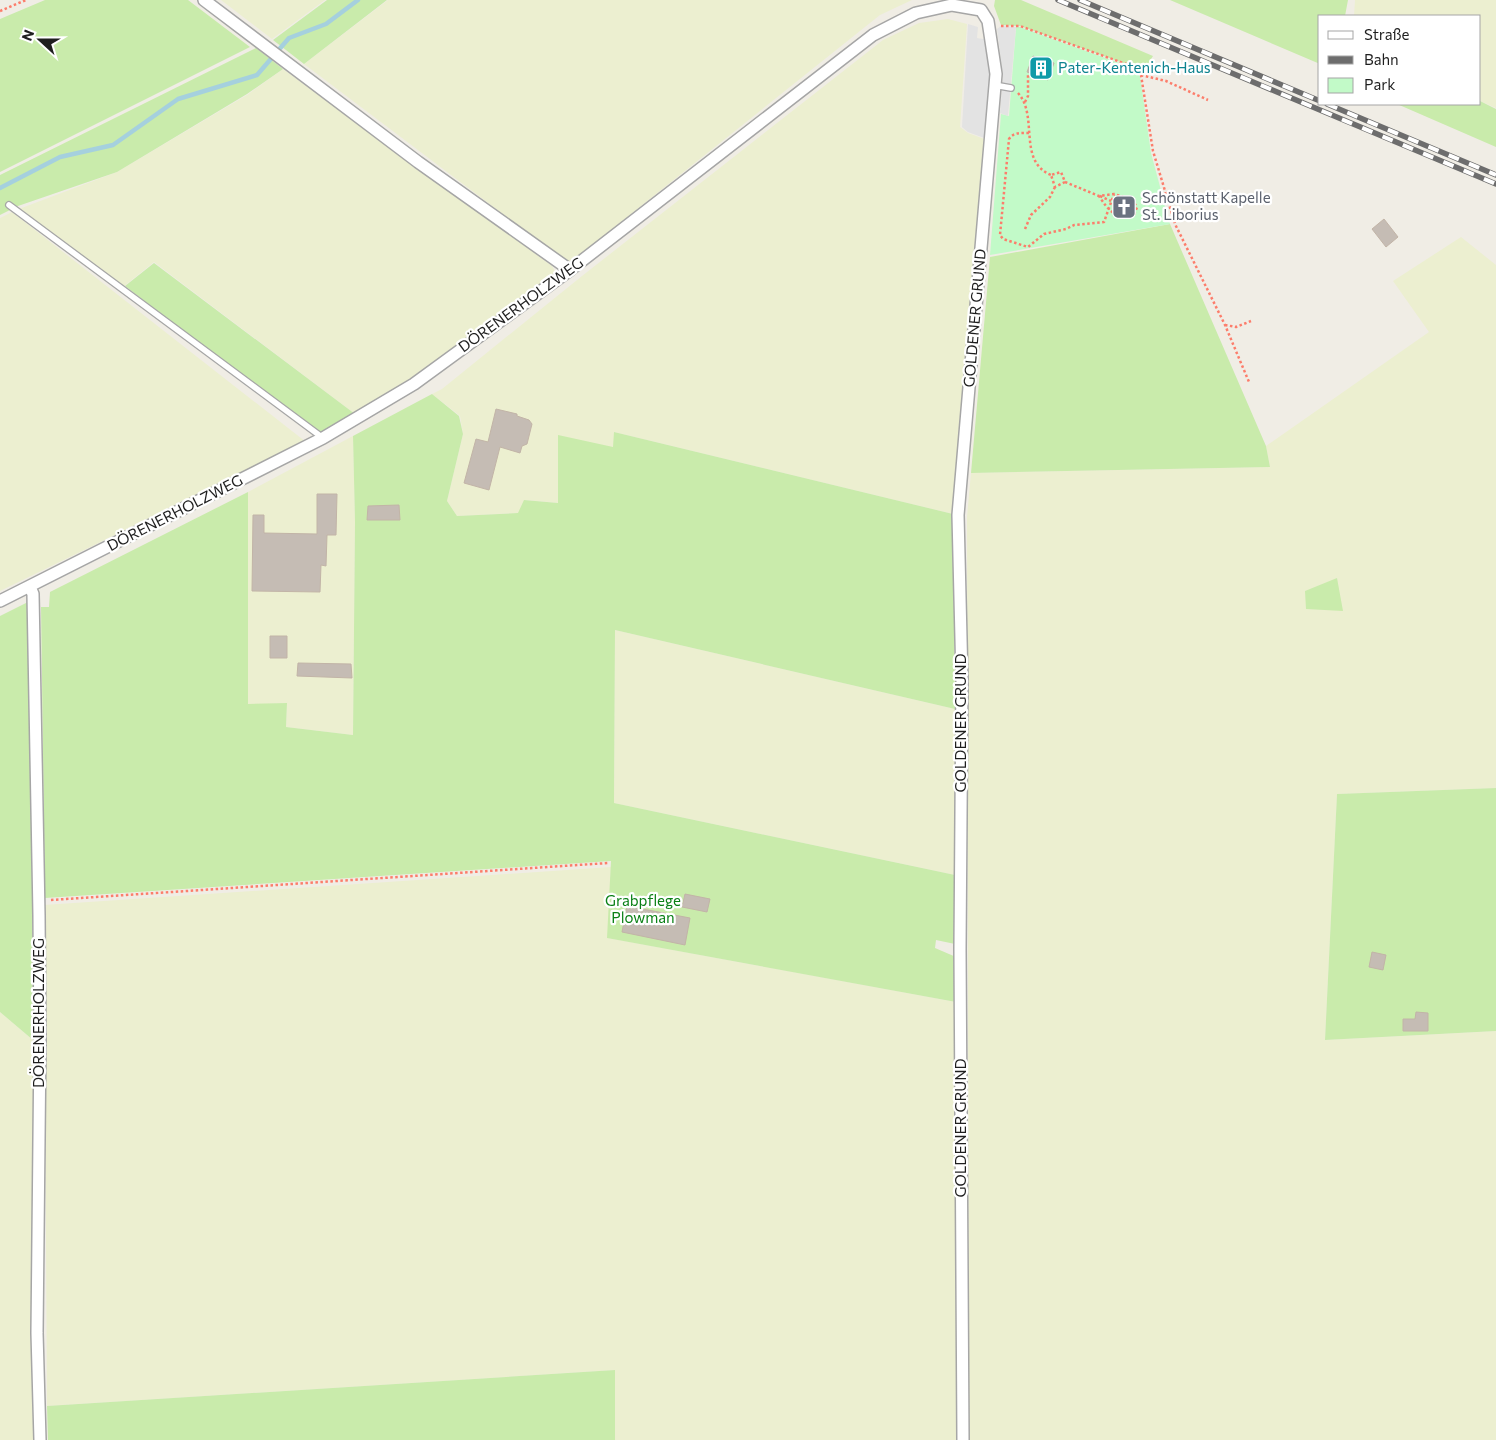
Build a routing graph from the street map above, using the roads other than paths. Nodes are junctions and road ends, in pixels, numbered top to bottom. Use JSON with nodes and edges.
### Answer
{"nodes":[{"id":1,"x":204,"y":0,"type":"edge"},
{"id":2,"x":982,"y":5,"type":"edge"},
{"id":3,"x":994,"y":85,"type":"junction"},
{"id":4,"x":1011,"y":88,"type":"road end"},
{"id":5,"x":10,"y":205,"type":"dead end"},
{"id":6,"x":570,"y":270,"type":"junction"},
{"id":7,"x":323,"y":438,"type":"junction"},
{"id":8,"x":30,"y":587,"type":"junction"},
{"id":9,"x":0,"y":601,"type":"edge"},
{"id":10,"x":40,"y":1440,"type":"edge"},
{"id":11,"x":963,"y":1440,"type":"edge"}],
"edges":[{"from":1,"to":6,"type":"street"},
{"from":2,"to":3,"type":"street","name":"GOLDENER GRUND"},
{"from":2,"to":6,"type":"street","name":"DÖRENERHOLZWEG"},
{"from":3,"to":4,"type":"lane"},
{"from":3,"to":11,"type":"street","name":"GOLDENER GRUND"},
{"from":5,"to":7,"type":"lane"},
{"from":6,"to":7,"type":"street","name":"DÖRENERHOLZWEG"},
{"from":7,"to":8,"type":"street","name":"DÖRENERHOLZWEG"},
{"from":8,"to":9,"type":"street","name":"DÖRENERHOLZWEG"},
{"from":8,"to":10,"type":"street","name":"DÖRENERHOLZWEG"}]}
